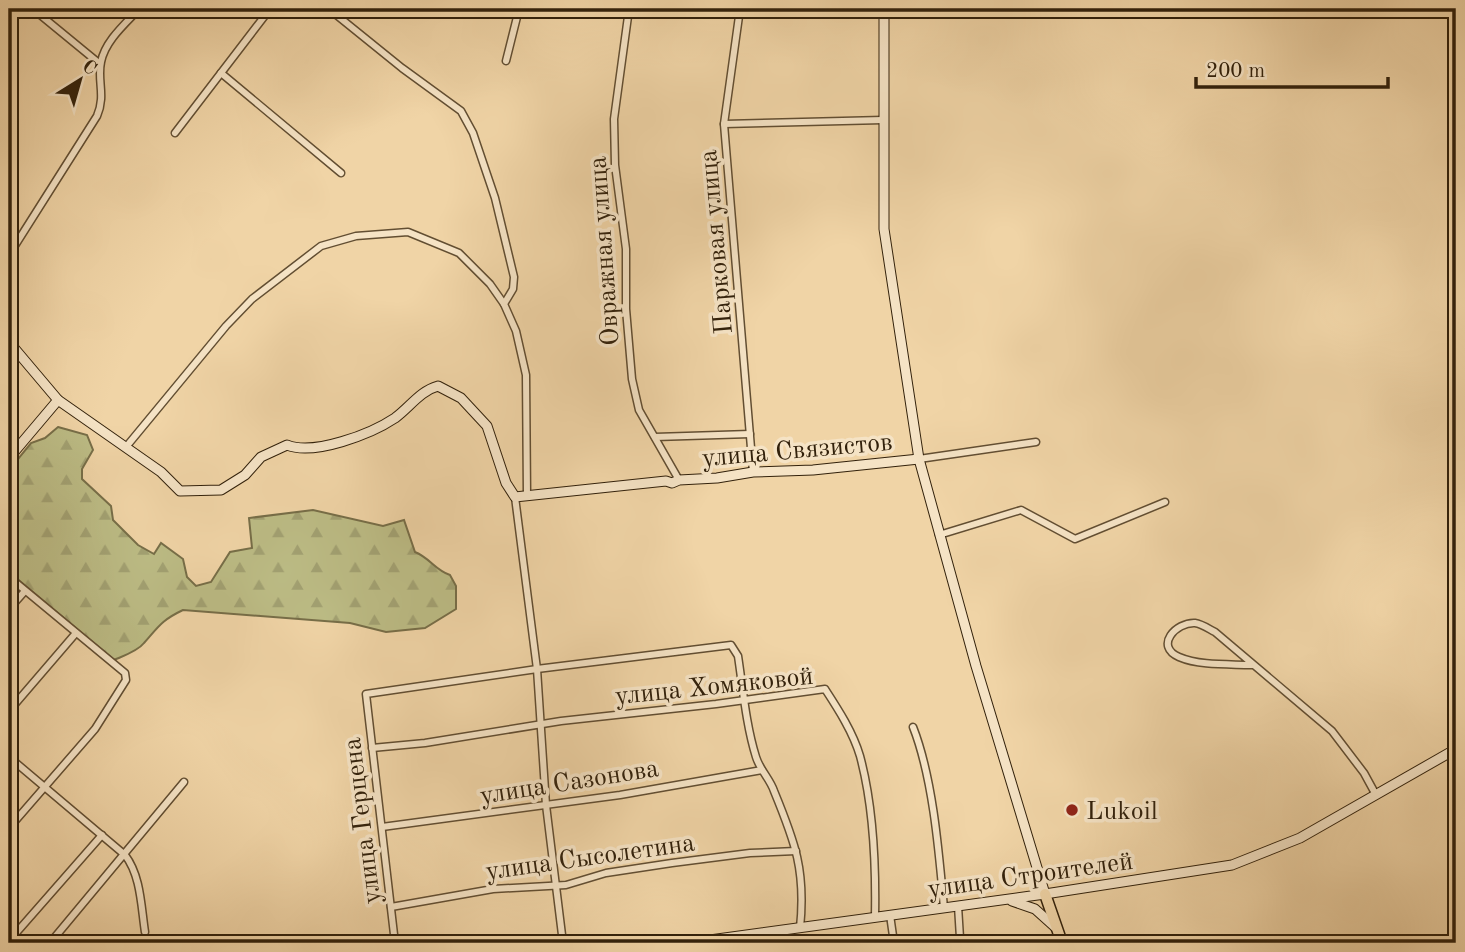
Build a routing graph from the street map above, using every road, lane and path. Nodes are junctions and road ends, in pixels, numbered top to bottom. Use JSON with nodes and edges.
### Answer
{"nodes":[{"id":1,"x":33,"y":9,"type":"edge"},
{"id":2,"x":139,"y":9,"type":"edge"},
{"id":3,"x":270,"y":9,"type":"edge"},
{"id":4,"x":329,"y":9,"type":"edge"},
{"id":5,"x":519,"y":9,"type":"edge"},
{"id":6,"x":629,"y":9,"type":"edge"},
{"id":7,"x":740,"y":9,"type":"edge"},
{"id":8,"x":884,"y":9,"type":"edge"},
{"id":9,"x":506,"y":61,"type":"dead end"},
{"id":10,"x":100,"y":64,"type":"junction"},
{"id":11,"x":221,"y":73,"type":"junction"},
{"id":12,"x":883,"y":120,"type":"junction"},
{"id":13,"x":724,"y":124,"type":"junction"},
{"id":14,"x":174,"y":133,"type":"dead end"},
{"id":15,"x":341,"y":173,"type":"dead end"},
{"id":16,"x":9,"y":255,"type":"edge"},
{"id":17,"x":504,"y":304,"type":"junction"},
{"id":18,"x":9,"y":342,"type":"edge"},
{"id":19,"x":58,"y":400,"type":"junction"},
{"id":20,"x":750,"y":434,"type":"junction"},
{"id":21,"x":655,"y":437,"type":"junction"},
{"id":22,"x":1036,"y":442,"type":"dead end"},
{"id":23,"x":126,"y":446,"type":"junction"},
{"id":24,"x":9,"y":458,"type":"edge"},
{"id":25,"x":919,"y":459,"type":"junction"},
{"id":26,"x":753,"y":472,"type":"junction"},
{"id":27,"x":679,"y":480,"type":"junction"},
{"id":28,"x":527,"y":496,"type":"junction"},
{"id":29,"x":515,"y":497,"type":"junction"},
{"id":30,"x":1165,"y":502,"type":"dead end"},
{"id":31,"x":939,"y":535,"type":"junction"},
{"id":32,"x":9,"y":578,"type":"edge"},
{"id":33,"x":25,"y":591,"type":"junction"},
{"id":34,"x":9,"y":609,"type":"edge"},
{"id":35,"x":76,"y":633,"type":"junction"},
{"id":36,"x":1251,"y":665,"type":"junction"},
{"id":37,"x":537,"y":669,"type":"junction"},
{"id":38,"x":745,"y":700,"type":"junction"},
{"id":39,"x":9,"y":711,"type":"edge"},
{"id":40,"x":539,"y":724,"type":"junction"},
{"id":41,"x":913,"y":727,"type":"dead end"},
{"id":42,"x":372,"y":748,"type":"junction"},
{"id":43,"x":1456,"y":749,"type":"edge"},
{"id":44,"x":9,"y":757,"type":"edge"},
{"id":45,"x":762,"y":770,"type":"junction"},
{"id":46,"x":184,"y":782,"type":"dead end"},
{"id":47,"x":44,"y":786,"type":"junction"},
{"id":48,"x":1376,"y":795,"type":"junction"},
{"id":49,"x":546,"y":805,"type":"junction"},
{"id":50,"x":382,"y":827,"type":"junction"},
{"id":51,"x":9,"y":828,"type":"edge"},
{"id":52,"x":102,"y":835,"type":"junction"},
{"id":53,"x":796,"y":851,"type":"junction"},
{"id":54,"x":125,"y":855,"type":"junction"},
{"id":55,"x":556,"y":885,"type":"junction"},
{"id":56,"x":1045,"y":894,"type":"junction"},
{"id":57,"x":999,"y":900,"type":"junction"},
{"id":58,"x":958,"y":906,"type":"junction"},
{"id":59,"x":391,"y":907,"type":"junction"},
{"id":60,"x":944,"y":908,"type":"junction"},
{"id":61,"x":890,"y":915,"type":"junction"},
{"id":62,"x":875,"y":917,"type":"junction"},
{"id":63,"x":800,"y":928,"type":"junction"},
{"id":64,"x":1057,"y":929,"type":"junction"},
{"id":65,"x":779,"y":931,"type":"junction"},
{"id":66,"x":145,"y":932,"type":"dead end"},
{"id":67,"x":960,"y":938,"type":"dead end"},
{"id":68,"x":9,"y":941,"type":"edge"},
{"id":69,"x":50,"y":943,"type":"edge"},
{"id":70,"x":395,"y":943,"type":"edge"},
{"id":71,"x":563,"y":943,"type":"edge"},
{"id":72,"x":688,"y":943,"type":"edge"},
{"id":73,"x":780,"y":943,"type":"edge"},
{"id":74,"x":894,"y":943,"type":"edge"},
{"id":75,"x":1062,"y":943,"type":"edge"}],
"edges":[{"from":1,"to":10,"type":"street"},
{"from":2,"to":10,"type":"street"},
{"from":3,"to":11,"type":"street"},
{"from":4,"to":17,"type":"street"},
{"from":5,"to":9,"type":"street"},
{"from":6,"to":21,"type":"street","name":"Овражная улица"},
{"from":7,"to":13,"type":"street","name":"Парковая улица"},
{"from":8,"to":12,"type":"street"},
{"from":10,"to":16,"type":"street"},
{"from":11,"to":14,"type":"street"},
{"from":11,"to":15,"type":"street"},
{"from":12,"to":13,"type":"street"},
{"from":12,"to":25,"type":"street"},
{"from":13,"to":20,"type":"street","name":"Парковая улица"},
{"from":17,"to":23,"type":"street"},
{"from":17,"to":28,"type":"street"},
{"from":18,"to":19,"type":"street"},
{"from":19,"to":23,"type":"street"},
{"from":19,"to":24,"type":"street"},
{"from":20,"to":21,"type":"street","name":"улица Связистов"},
{"from":20,"to":26,"type":"street","name":"Парковая улица"},
{"from":21,"to":27,"type":"street","name":"Овражная улица"},
{"from":22,"to":25,"type":"street"},
{"from":23,"to":29,"type":"street"},
{"from":25,"to":26,"type":"street","name":"улица Связистов"},
{"from":25,"to":31,"type":"street"},
{"from":26,"to":27,"type":"street","name":"улица Связистов"},
{"from":27,"to":28,"type":"street","name":"улица Связистов"},
{"from":28,"to":29,"type":"street","name":"улица Связистов"},
{"from":29,"to":37,"type":"street"},
{"from":30,"to":31,"type":"street"},
{"from":31,"to":56,"type":"street"},
{"from":32,"to":33,"type":"street"},
{"from":33,"to":34,"type":"street"},
{"from":33,"to":35,"type":"street"},
{"from":35,"to":39,"type":"street"},
{"from":35,"to":47,"type":"street"},
{"from":36,"to":36,"type":"street"},
{"from":36,"to":48,"type":"street"},
{"from":37,"to":38,"type":"street"},
{"from":37,"to":40,"type":"street"},
{"from":37,"to":42,"type":"street","name":"улица Герцена"},
{"from":38,"to":40,"type":"street","name":"улица Хомяковой"},
{"from":38,"to":45,"type":"street"},
{"from":38,"to":62,"type":"street","name":"улица Хомяковой"},
{"from":40,"to":42,"type":"street","name":"улица Хомяковой"},
{"from":40,"to":49,"type":"street"},
{"from":41,"to":60,"type":"street"},
{"from":42,"to":50,"type":"street","name":"улица Герцена"},
{"from":43,"to":48,"type":"street","name":"улица Строителей"},
{"from":44,"to":47,"type":"street"},
{"from":45,"to":49,"type":"street","name":"улица Сазонова"},
{"from":45,"to":53,"type":"street"},
{"from":46,"to":54,"type":"street"},
{"from":47,"to":51,"type":"street"},
{"from":47,"to":52,"type":"street"},
{"from":48,"to":56,"type":"street","name":"улица Строителей"},
{"from":49,"to":50,"type":"street","name":"улица Сазонова"},
{"from":49,"to":55,"type":"street"},
{"from":50,"to":59,"type":"street","name":"улица Герцена"},
{"from":52,"to":54,"type":"street"},
{"from":52,"to":68,"type":"street"},
{"from":53,"to":55,"type":"street","name":"улица Сысолетина"},
{"from":53,"to":63,"type":"street"},
{"from":54,"to":66,"type":"street"},
{"from":54,"to":69,"type":"street"},
{"from":55,"to":59,"type":"street","name":"улица Сысолетина"},
{"from":55,"to":71,"type":"street"},
{"from":56,"to":57,"type":"street","name":"улица Строителей"},
{"from":56,"to":64,"type":"main road"},
{"from":57,"to":58,"type":"street","name":"улица Строителей"},
{"from":57,"to":64,"type":"street"},
{"from":58,"to":60,"type":"street","name":"улица Строителей"},
{"from":58,"to":67,"type":"street"},
{"from":59,"to":70,"type":"street","name":"улица Герцена"},
{"from":60,"to":61,"type":"street","name":"улица Строителей"},
{"from":61,"to":62,"type":"street","name":"улица Строителей"},
{"from":61,"to":74,"type":"street"},
{"from":62,"to":63,"type":"street","name":"улица Строителей"},
{"from":63,"to":65,"type":"street","name":"улица Строителей"},
{"from":64,"to":75,"type":"main road"},
{"from":65,"to":72,"type":"street","name":"улица Строителей"},
{"from":65,"to":73,"type":"street"}]}
